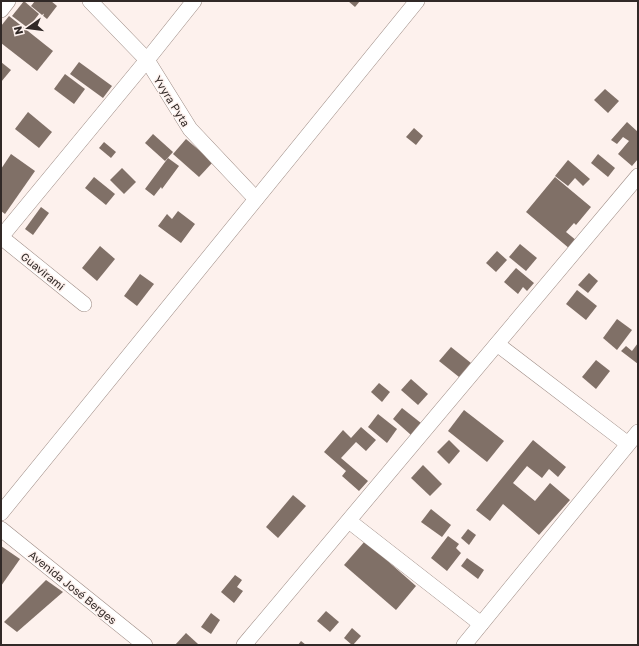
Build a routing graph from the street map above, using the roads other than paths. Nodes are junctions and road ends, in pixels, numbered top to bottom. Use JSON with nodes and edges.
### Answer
{"nodes":[{"id":1,"x":8,"y":1,"type":"edge"},
{"id":2,"x":90,"y":1,"type":"edge"},
{"id":3,"x":194,"y":1,"type":"edge"},
{"id":4,"x":417,"y":1,"type":"edge"},
{"id":5,"x":1,"y":10,"type":"edge"},
{"id":6,"x":147,"y":60,"type":"junction"},
{"id":7,"x":638,"y":176,"type":"edge"},
{"id":8,"x":256,"y":199,"type":"junction"},
{"id":9,"x":1,"y":237,"type":"edge"},
{"id":10,"x":84,"y":304,"type":"dead end"},
{"id":11,"x":496,"y":344,"type":"junction"},
{"id":12,"x":638,"y":432,"type":"edge"},
{"id":13,"x":628,"y":444,"type":"junction"},
{"id":14,"x":1,"y":513,"type":"edge"},
{"id":15,"x":349,"y":520,"type":"junction"},
{"id":16,"x":1,"y":529,"type":"edge"},
{"id":17,"x":481,"y":624,"type":"junction"},
{"id":18,"x":144,"y":645,"type":"edge"},
{"id":19,"x":244,"y":645,"type":"edge"},
{"id":20,"x":464,"y":645,"type":"edge"}],
"edges":[{"from":1,"to":5,"type":"street"},
{"from":2,"to":6,"type":"street","name":"Yvyra Pyta"},
{"from":3,"to":6,"type":"street"},
{"from":4,"to":8,"type":"street"},
{"from":6,"to":8,"type":"street","name":"Yvyra Pyta"},
{"from":6,"to":9,"type":"street"},
{"from":7,"to":11,"type":"street"},
{"from":8,"to":14,"type":"street"},
{"from":9,"to":10,"type":"street","name":"Guavirami"},
{"from":11,"to":13,"type":"street"},
{"from":11,"to":15,"type":"street"},
{"from":12,"to":13,"type":"street"},
{"from":13,"to":17,"type":"street"},
{"from":15,"to":17,"type":"street"},
{"from":15,"to":19,"type":"street"},
{"from":16,"to":18,"type":"street","name":"Avenida José Berges"},
{"from":17,"to":20,"type":"street"}]}
